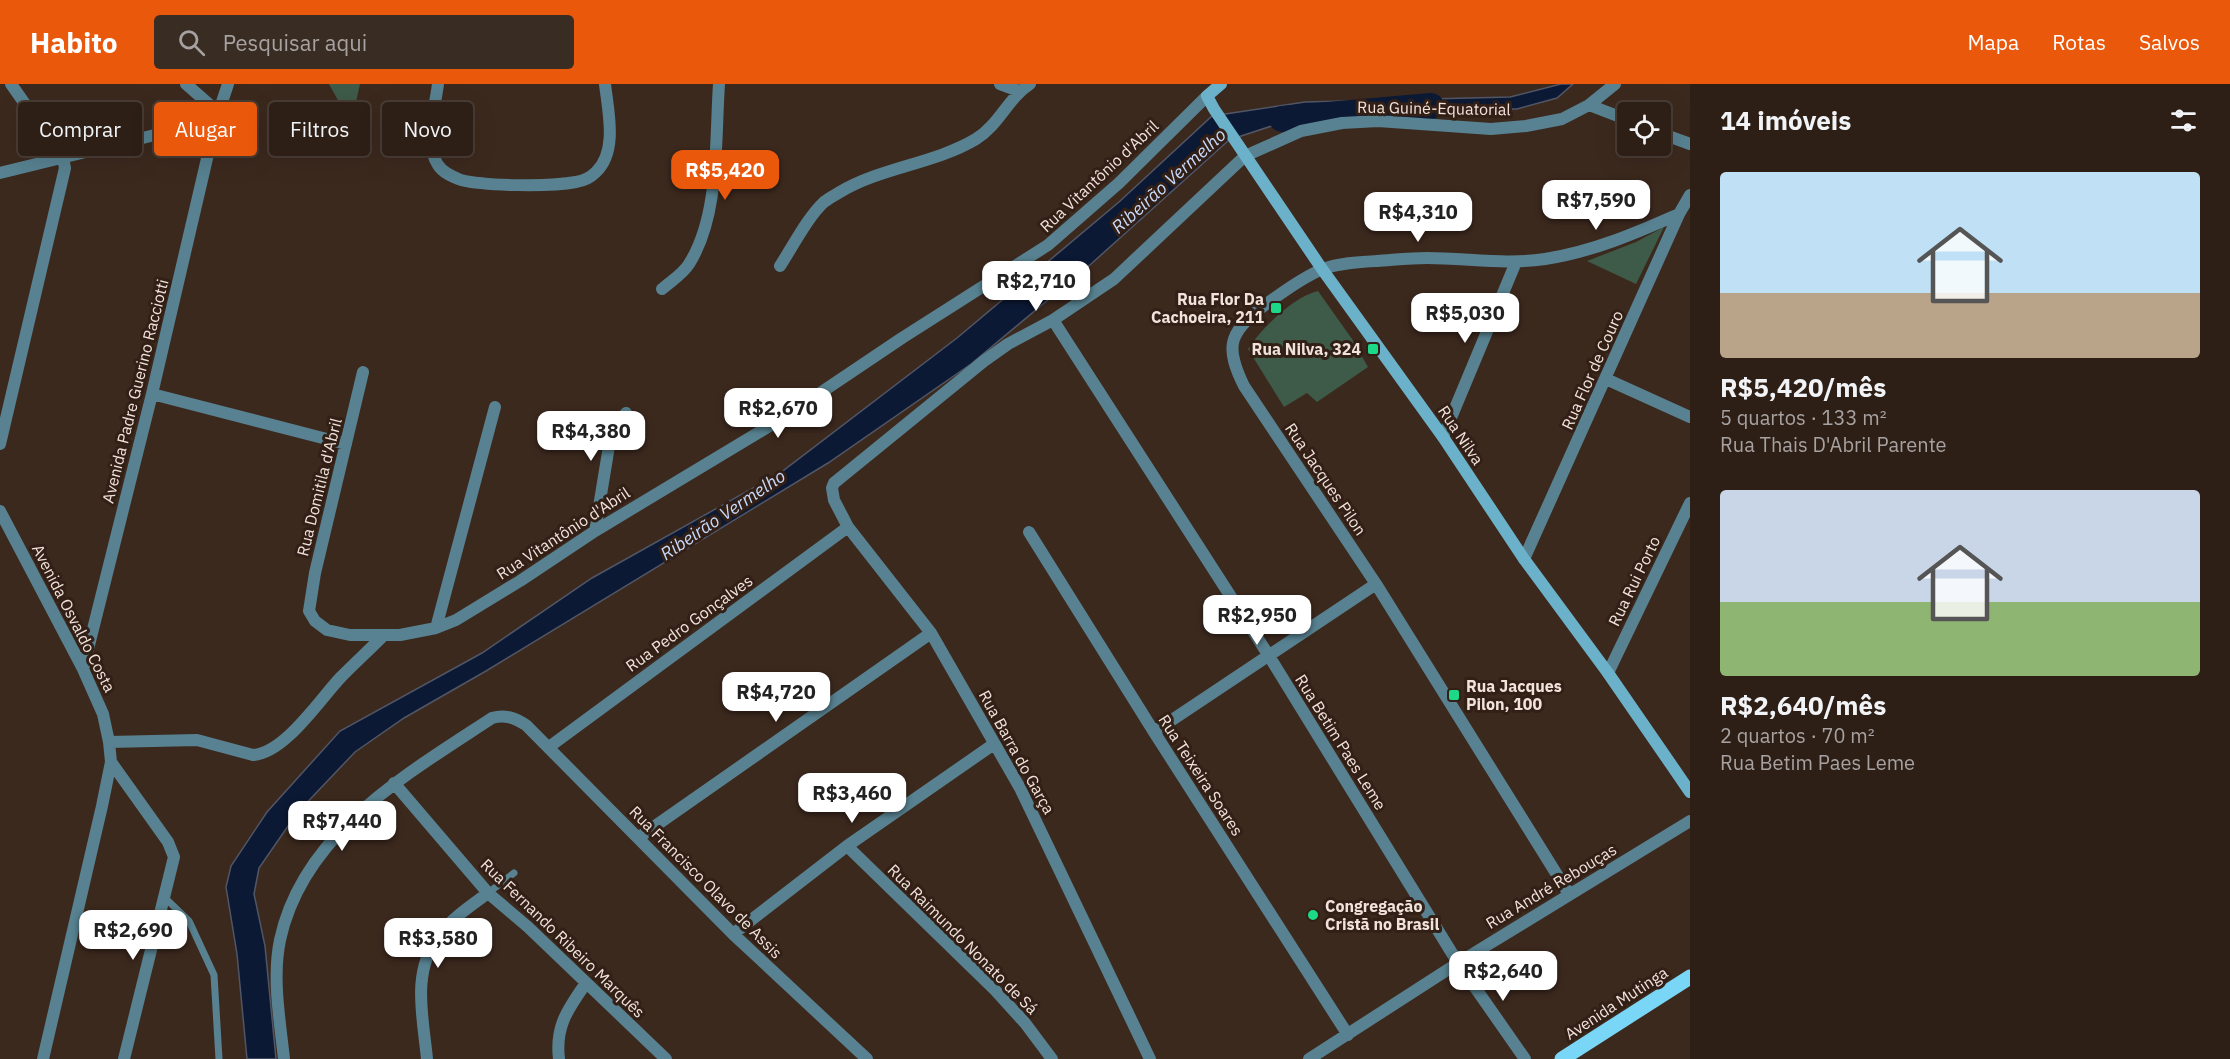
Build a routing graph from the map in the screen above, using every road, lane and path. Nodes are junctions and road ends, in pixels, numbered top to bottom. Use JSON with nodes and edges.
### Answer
{"nodes":[{"id":1,"x":11,"y":84,"type":"edge"},
{"id":2,"x":186,"y":84,"type":"edge"},
{"id":3,"x":228,"y":84,"type":"edge"},
{"id":4,"x":438,"y":84,"type":"edge"},
{"id":5,"x":604,"y":84,"type":"edge"},
{"id":6,"x":719,"y":84,"type":"edge"},
{"id":7,"x":1000,"y":84,"type":"edge"},
{"id":8,"x":1030,"y":84,"type":"edge"},
{"id":9,"x":1221,"y":84,"type":"edge"},
{"id":10,"x":1615,"y":84,"type":"edge"},
{"id":11,"x":1019,"y":91,"type":"junction"},
{"id":12,"x":1207,"y":96,"type":"junction"},
{"id":13,"x":204,"y":102,"type":"edge"},
{"id":14,"x":222,"y":102,"type":"edge"},
{"id":15,"x":1589,"y":105,"type":"junction"},
{"id":16,"x":1617,"y":116,"type":"edge"},
{"id":17,"x":154,"y":133,"type":"edge"},
{"id":18,"x":1671,"y":137,"type":"edge"},
{"id":19,"x":1690,"y":144,"type":"edge"},
{"id":20,"x":1242,"y":151,"type":"junction"},
{"id":21,"x":209,"y":156,"type":"edge"},
{"id":22,"x":63,"y":158,"type":"junction"},
{"id":23,"x":0,"y":173,"type":"edge"},
{"id":24,"x":1690,"y":195,"type":"edge"},
{"id":25,"x":1679,"y":214,"type":"junction"},
{"id":26,"x":1516,"y":262,"type":"junction"},
{"id":27,"x":780,"y":266,"type":"dead end"},
{"id":28,"x":1322,"y":269,"type":"junction"},
{"id":29,"x":662,"y":289,"type":"dead end"},
{"id":30,"x":1053,"y":320,"type":"junction"},
{"id":31,"x":363,"y":372,"type":"dead end"},
{"id":32,"x":1606,"y":379,"type":"junction"},
{"id":33,"x":152,"y":394,"type":"junction"},
{"id":34,"x":495,"y":407,"type":"dead end"},
{"id":35,"x":626,"y":413,"type":"dead end"},
{"id":36,"x":1690,"y":417,"type":"edge"},
{"id":37,"x":1443,"y":437,"type":"junction"},
{"id":38,"x":0,"y":444,"type":"edge"},
{"id":39,"x":346,"y":444,"type":"junction"},
{"id":40,"x":837,"y":479,"type":"joint"},
{"id":41,"x":1690,"y":503,"type":"edge"},
{"id":42,"x":0,"y":511,"type":"edge"},
{"id":43,"x":848,"y":527,"type":"junction"},
{"id":44,"x":595,"y":531,"type":"junction"},
{"id":45,"x":1029,"y":532,"type":"dead end"},
{"id":46,"x":1524,"y":559,"type":"junction"},
{"id":47,"x":1376,"y":584,"type":"junction"},
{"id":48,"x":309,"y":610,"type":"joint"},
{"id":49,"x":436,"y":628,"type":"junction"},
{"id":50,"x":931,"y":633,"type":"junction"},
{"id":51,"x":384,"y":636,"type":"junction"},
{"id":52,"x":1269,"y":657,"type":"junction"},
{"id":53,"x":83,"y":669,"type":"junction"},
{"id":54,"x":1608,"y":673,"type":"junction"},
{"id":55,"x":1154,"y":732,"type":"junction"},
{"id":56,"x":110,"y":742,"type":"junction"},
{"id":57,"x":994,"y":744,"type":"junction"},
{"id":58,"x":549,"y":747,"type":"junction"},
{"id":59,"x":111,"y":762,"type":"junction"},
{"id":60,"x":394,"y":783,"type":"junction"},
{"id":61,"x":1690,"y":792,"type":"edge"},
{"id":62,"x":1690,"y":821,"type":"edge"},
{"id":63,"x":638,"y":838,"type":"junction"},
{"id":64,"x":847,"y":846,"type":"junction"},
{"id":65,"x":514,"y":873,"type":"dead end"},
{"id":66,"x":488,"y":893,"type":"junction"},
{"id":67,"x":1569,"y":894,"type":"junction"},
{"id":68,"x":164,"y":897,"type":"junction"},
{"id":69,"x":733,"y":934,"type":"junction"},
{"id":70,"x":1458,"y":963,"type":"junction"},
{"id":71,"x":1690,"y":977,"type":"edge"},
{"id":72,"x":586,"y":983,"type":"junction"},
{"id":73,"x":1348,"y":1035,"type":"junction"},
{"id":74,"x":43,"y":1059,"type":"edge"},
{"id":75,"x":124,"y":1059,"type":"edge"},
{"id":76,"x":219,"y":1059,"type":"edge"},
{"id":77,"x":284,"y":1059,"type":"edge"},
{"id":78,"x":427,"y":1059,"type":"edge"},
{"id":79,"x":559,"y":1059,"type":"edge"},
{"id":80,"x":666,"y":1059,"type":"edge"},
{"id":81,"x":867,"y":1059,"type":"edge"},
{"id":82,"x":1052,"y":1059,"type":"edge"},
{"id":83,"x":1150,"y":1059,"type":"edge"},
{"id":84,"x":1310,"y":1059,"type":"edge"},
{"id":85,"x":1525,"y":1059,"type":"edge"},
{"id":86,"x":1562,"y":1059,"type":"edge"}],
"edges":[{"from":1,"to":22,"type":"street"},
{"from":2,"to":13,"type":"street"},
{"from":3,"to":14,"type":"street","name":"Avenida Padre Guerino Racciotti"},
{"from":4,"to":5,"type":"street"},
{"from":6,"to":29,"type":"street"},
{"from":7,"to":11,"type":"street"},
{"from":8,"to":11,"type":"street"},
{"from":9,"to":12,"type":"street","name":"Rua Vitantônio d'Abril"},
{"from":10,"to":15,"type":"street","name":"Rua Guiné-Equatorial"},
{"from":11,"to":27,"type":"street"},
{"from":12,"to":20,"type":"street","name":"Rua Nilva"},
{"from":12,"to":44,"type":"street","name":"Rua Vitantônio d'Abril"},
{"from":15,"to":16,"type":"street"},
{"from":15,"to":20,"type":"street","name":"Rua Guiné-Equatorial"},
{"from":17,"to":22,"type":"street"},
{"from":18,"to":19,"type":"street"},
{"from":20,"to":28,"type":"street","name":"Rua Nilva"},
{"from":20,"to":30,"type":"street","name":"Rua Guiné-Equatorial"},
{"from":21,"to":33,"type":"street","name":"Avenida Padre Guerino Racciotti"},
{"from":22,"to":23,"type":"street"},
{"from":22,"to":38,"type":"street"},
{"from":24,"to":25,"type":"street","name":"Rua Flor de Couro"},
{"from":25,"to":26,"type":"street","name":"Rua Jacques Pilon"},
{"from":25,"to":32,"type":"street","name":"Rua Flor de Couro"},
{"from":26,"to":28,"type":"street","name":"Rua Jacques Pilon"},
{"from":26,"to":37,"type":"street"},
{"from":28,"to":37,"type":"street","name":"Rua Nilva"},
{"from":28,"to":47,"type":"street","name":"Rua Jacques Pilon"},
{"from":30,"to":40,"type":"street","name":"Rua Guiné-Equatorial"},
{"from":30,"to":52,"type":"street","name":"Rua Betim Paes Leme"},
{"from":31,"to":39,"type":"street","name":"Rua Domitila d'Abril"},
{"from":32,"to":36,"type":"street"},
{"from":32,"to":46,"type":"street","name":"Rua Flor de Couro"},
{"from":33,"to":39,"type":"street"},
{"from":33,"to":53,"type":"street","name":"Avenida Padre Guerino Racciotti"},
{"from":34,"to":49,"type":"street"},
{"from":35,"to":44,"type":"street"},
{"from":37,"to":46,"type":"street","name":"Rua Nilva"},
{"from":39,"to":48,"type":"street","name":"Rua Domitila d'Abril"},
{"from":40,"to":43,"type":"street","name":"Rua Barra do Garça"},
{"from":41,"to":54,"type":"street","name":"Rua Rui Porto"},
{"from":42,"to":53,"type":"street","name":"Avenida Osvaldo Costa"},
{"from":43,"to":50,"type":"street","name":"Rua Barra do Garça"},
{"from":43,"to":58,"type":"street","name":"Rua Pedro Gonçalves"},
{"from":44,"to":49,"type":"street","name":"Rua Vitantônio d'Abril"},
{"from":45,"to":55,"type":"street","name":"Rua Teixeira Soares"},
{"from":46,"to":54,"type":"street","name":"Rua Nilva"},
{"from":47,"to":52,"type":"street"},
{"from":47,"to":67,"type":"street","name":"Rua Jacques Pilon"},
{"from":48,"to":51,"type":"street","name":"Rua Vitantônio d'Abril"},
{"from":49,"to":51,"type":"street","name":"Rua Vitantônio d'Abril"},
{"from":50,"to":57,"type":"street","name":"Rua Barra do Garça"},
{"from":50,"to":63,"type":"street"},
{"from":51,"to":56,"type":"street"},
{"from":52,"to":55,"type":"street"},
{"from":52,"to":70,"type":"street","name":"Rua Betim Paes Leme"},
{"from":53,"to":56,"type":"street","name":"Avenida Osvaldo Costa"},
{"from":54,"to":61,"type":"street","name":"Rua Nilva"},
{"from":55,"to":73,"type":"street","name":"Rua Teixeira Soares"},
{"from":56,"to":59,"type":"street","name":"Avenida Osvaldo Costa"},
{"from":57,"to":64,"type":"street"},
{"from":57,"to":83,"type":"street","name":"Rua Barra do Garça"},
{"from":58,"to":60,"type":"street","name":"Rua Francisco Olavo de Assis"},
{"from":58,"to":63,"type":"street","name":"Rua Francisco Olavo de Assis"},
{"from":59,"to":68,"type":"street"},
{"from":59,"to":74,"type":"street","name":"Avenida Osvaldo Costa"},
{"from":60,"to":66,"type":"street","name":"Rua Fernando Ribeiro Marquês"},
{"from":60,"to":77,"type":"street"},
{"from":62,"to":67,"type":"street","name":"Rua André Rebouças"},
{"from":63,"to":69,"type":"street","name":"Rua Francisco Olavo de Assis"},
{"from":64,"to":69,"type":"street"},
{"from":64,"to":82,"type":"street","name":"Rua Raimundo Nonato de Sá"},
{"from":65,"to":66,"type":"lane"},
{"from":66,"to":72,"type":"street","name":"Rua Fernando Ribeiro Marquês"},
{"from":66,"to":78,"type":"street"},
{"from":67,"to":70,"type":"street","name":"Rua André Rebouças"},
{"from":68,"to":75,"type":"street"},
{"from":68,"to":76,"type":"lane"},
{"from":69,"to":81,"type":"street","name":"Rua Francisco Olavo de Assis"},
{"from":70,"to":73,"type":"street","name":"Rua André Rebouças"},
{"from":70,"to":85,"type":"street","name":"Rua Betim Paes Leme"},
{"from":71,"to":86,"type":"main road","name":"Avenida Mutinga"},
{"from":72,"to":79,"type":"street"},
{"from":72,"to":80,"type":"street","name":"Rua Fernando Ribeiro Marquês"},
{"from":73,"to":84,"type":"street","name":"Rua André Rebouças"}]}
